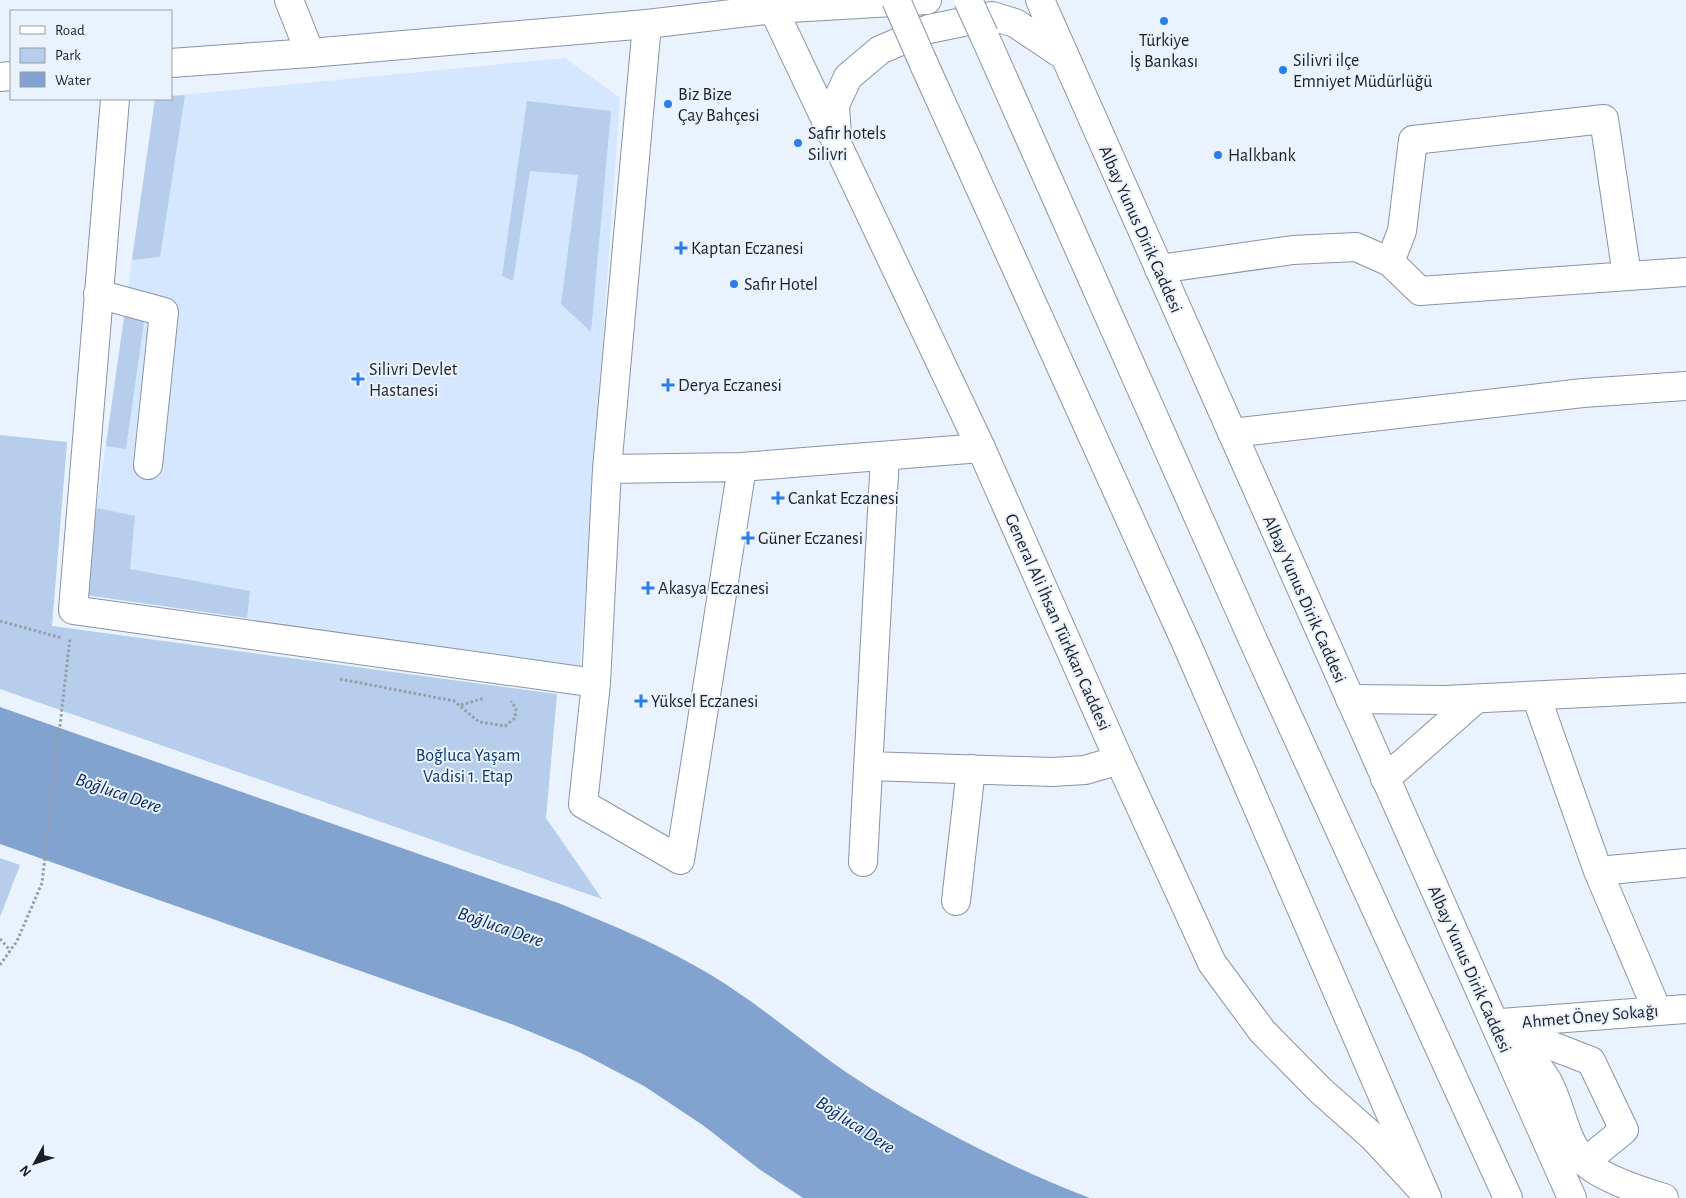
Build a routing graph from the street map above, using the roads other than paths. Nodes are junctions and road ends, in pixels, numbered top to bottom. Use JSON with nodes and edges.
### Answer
{"nodes":[{"id":1,"x":289,"y":0,"type":"edge"},
{"id":2,"x":694,"y":0,"type":"edge"},
{"id":3,"x":896,"y":0,"type":"edge"},
{"id":4,"x":927,"y":0,"type":"edge"},
{"id":5,"x":968,"y":0,"type":"edge"},
{"id":6,"x":1040,"y":0,"type":"edge"},
{"id":7,"x":771,"y":4,"type":"edge"},
{"id":8,"x":647,"y":24,"type":"junction"},
{"id":9,"x":310,"y":54,"type":"junction"},
{"id":10,"x":1063,"y":55,"type":"junction"},
{"id":11,"x":172,"y":63,"type":"edge"},
{"id":12,"x":114,"y":100,"type":"edge"},
{"id":13,"x":837,"y":142,"type":"junction"},
{"id":14,"x":1390,"y":262,"type":"junction"},
{"id":15,"x":1159,"y":269,"type":"junction"},
{"id":16,"x":1686,"y":272,"type":"edge"},
{"id":17,"x":1627,"y":276,"type":"junction"},
{"id":18,"x":98,"y":294,"type":"junction"},
{"id":19,"x":1686,"y":386,"type":"edge"},
{"id":20,"x":1232,"y":433,"type":"junction"},
{"id":21,"x":981,"y":448,"type":"junction"},
{"id":22,"x":885,"y":456,"type":"junction"},
{"id":23,"x":148,"y":465,"type":"dead end"},
{"id":24,"x":742,"y":467,"type":"junction"},
{"id":25,"x":607,"y":469,"type":"junction"},
{"id":26,"x":596,"y":683,"type":"junction"},
{"id":27,"x":1686,"y":688,"type":"edge"},
{"id":28,"x":1536,"y":696,"type":"junction"},
{"id":29,"x":1350,"y":699,"type":"junction"},
{"id":30,"x":1476,"y":699,"type":"junction"},
{"id":31,"x":1119,"y":760,"type":"junction"},
{"id":32,"x":868,"y":766,"type":"junction"},
{"id":33,"x":971,"y":769,"type":"junction"},
{"id":34,"x":1385,"y":779,"type":"junction"},
{"id":35,"x":863,"y":862,"type":"dead end"},
{"id":36,"x":1686,"y":863,"type":"edge"},
{"id":37,"x":1598,"y":871,"type":"junction"},
{"id":38,"x":956,"y":901,"type":"dead end"},
{"id":39,"x":1686,"y":1009,"type":"edge"},
{"id":40,"x":1657,"y":1010,"type":"junction"},
{"id":41,"x":1494,"y":1024,"type":"junction"},
{"id":42,"x":1585,"y":1162,"type":"junction"},
{"id":43,"x":1425,"y":1195,"type":"edge"},
{"id":44,"x":1644,"y":1196,"type":"edge"},
{"id":45,"x":1508,"y":1198,"type":"edge"},
{"id":46,"x":1572,"y":1198,"type":"edge"}],
"edges":[{"from":1,"to":9,"type":"main road"},
{"from":2,"to":8,"type":"main road"},
{"from":3,"to":43,"type":"main road","bridge":true},
{"from":4,"to":7,"type":"main road"},
{"from":5,"to":45,"type":"main road","bridge":true},
{"from":6,"to":10,"type":"main road","name":"Albay Yunus Dirik Caddesi"},
{"from":7,"to":8,"type":"main road"},
{"from":7,"to":13,"type":"main road","name":"General Ali İhsan Türkkan Caddesi"},
{"from":8,"to":9,"type":"main road"},
{"from":8,"to":25,"type":"main road"},
{"from":9,"to":11,"type":"main road"},
{"from":10,"to":13,"type":"main road"},
{"from":10,"to":15,"type":"main road","name":"Albay Yunus Dirik Caddesi"},
{"from":12,"to":18,"type":"main road"},
{"from":13,"to":21,"type":"main road","name":"General Ali İhsan Türkkan Caddesi"},
{"from":14,"to":15,"type":"main road"},
{"from":14,"to":17,"type":"main road"},
{"from":14,"to":17,"type":"main road"},
{"from":15,"to":20,"type":"main road","name":"Albay Yunus Dirik Caddesi"},
{"from":16,"to":17,"type":"main road"},
{"from":18,"to":23,"type":"main road"},
{"from":18,"to":26,"type":"main road"},
{"from":19,"to":20,"type":"main road"},
{"from":20,"to":29,"type":"main road","name":"Albay Yunus Dirik Caddesi"},
{"from":21,"to":22,"type":"main road"},
{"from":21,"to":31,"type":"main road","name":"General Ali İhsan Türkkan Caddesi"},
{"from":22,"to":24,"type":"main road"},
{"from":22,"to":32,"type":"main road"},
{"from":24,"to":25,"type":"main road"},
{"from":24,"to":26,"type":"main road"},
{"from":25,"to":26,"type":"main road"},
{"from":27,"to":28,"type":"main road"},
{"from":28,"to":30,"type":"main road"},
{"from":28,"to":37,"type":"main road"},
{"from":29,"to":30,"type":"main road"},
{"from":29,"to":34,"type":"main road","name":"Albay Yunus Dirik Caddesi"},
{"from":30,"to":34,"type":"main road"},
{"from":31,"to":33,"type":"main road"},
{"from":31,"to":43,"type":"main road","name":"General Ali İhsan Türkkan Caddesi"},
{"from":32,"to":33,"type":"main road"},
{"from":32,"to":35,"type":"main road"},
{"from":33,"to":38,"type":"main road"},
{"from":34,"to":41,"type":"main road","name":"Albay Yunus Dirik Caddesi"},
{"from":36,"to":37,"type":"main road"},
{"from":37,"to":40,"type":"main road"},
{"from":39,"to":40,"type":"main road","name":"Ahmet Öney Sokağı"},
{"from":40,"to":41,"type":"main road","name":"Ahmet Öney Sokağı"},
{"from":41,"to":42,"type":"main road"},
{"from":41,"to":42,"type":"main road"},
{"from":41,"to":46,"type":"main road","name":"Albay Yunus Dirik Caddesi"},
{"from":42,"to":44,"type":"main road"}]}
